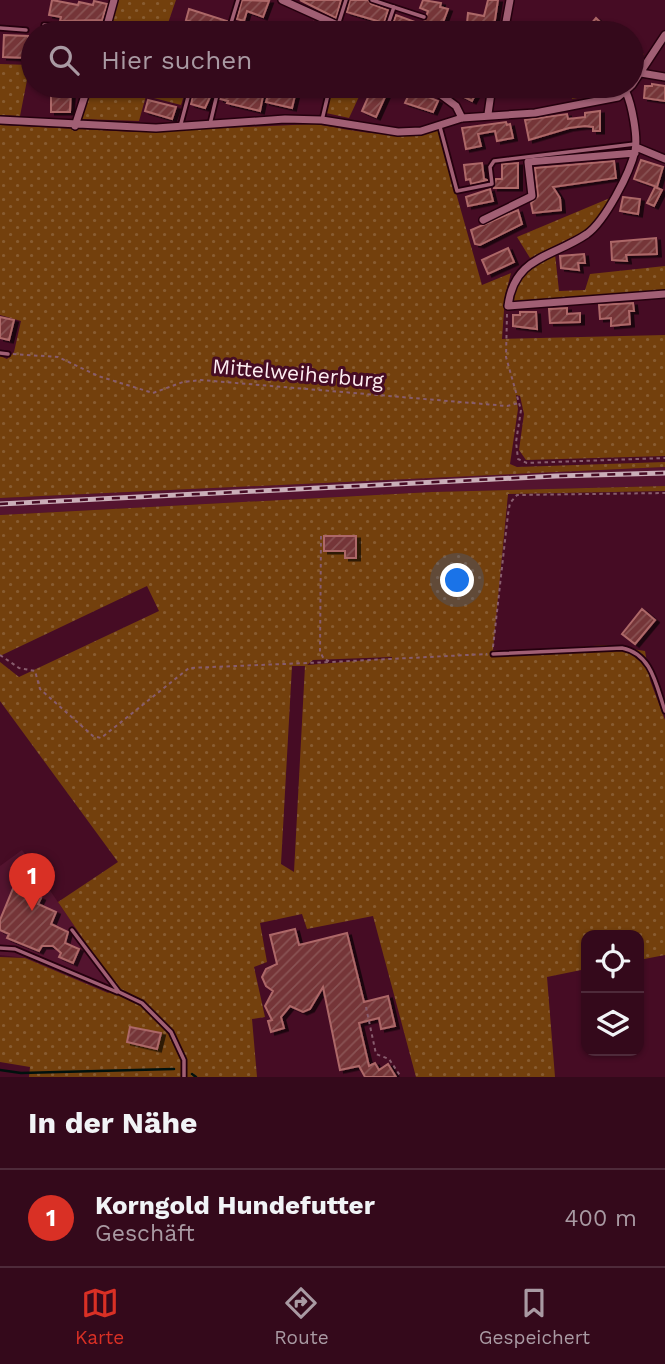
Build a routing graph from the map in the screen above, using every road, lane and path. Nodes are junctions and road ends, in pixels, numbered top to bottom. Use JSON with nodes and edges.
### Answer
{"nodes":[{"id":1,"x":108,"y":0,"type":"edge"},
{"id":2,"x":238,"y":0,"type":"edge"},
{"id":3,"x":282,"y":0,"type":"edge"},
{"id":4,"x":346,"y":0,"type":"edge"},
{"id":5,"x":372,"y":0,"type":"edge"},
{"id":6,"x":510,"y":0,"type":"edge"},
{"id":7,"x":114,"y":1,"type":"edge"},
{"id":8,"x":394,"y":7,"type":"junction"},
{"id":9,"x":424,"y":17,"type":"dead end"},
{"id":10,"x":108,"y":21,"type":"edge"},
{"id":11,"x":232,"y":21,"type":"edge"},
{"id":12,"x":325,"y":21,"type":"edge"},
{"id":13,"x":343,"y":21,"type":"edge"},
{"id":14,"x":389,"y":21,"type":"edge"},
{"id":15,"x":506,"y":21,"type":"edge"},
{"id":16,"x":0,"y":28,"type":"edge"},
{"id":17,"x":21,"y":30,"type":"edge"},
{"id":18,"x":665,"y":35,"type":"edge"},
{"id":19,"x":644,"y":68,"type":"edge"},
{"id":20,"x":644,"y":74,"type":"edge"},
{"id":21,"x":665,"y":77,"type":"edge"},
{"id":22,"x":84,"y":98,"type":"edge"},
{"id":23,"x":188,"y":98,"type":"edge"},
{"id":24,"x":215,"y":98,"type":"edge"},
{"id":25,"x":327,"y":98,"type":"edge"},
{"id":26,"x":445,"y":98,"type":"edge"},
{"id":27,"x":490,"y":98,"type":"edge"},
{"id":28,"x":613,"y":98,"type":"edge"},
{"id":29,"x":631,"y":98,"type":"edge"},
{"id":30,"x":488,"y":114,"type":"junction"},
{"id":31,"x":462,"y":118,"type":"junction"},
{"id":32,"x":0,"y":120,"type":"edge"},
{"id":33,"x":322,"y":120,"type":"junction"},
{"id":34,"x":210,"y":125,"type":"junction"},
{"id":35,"x":439,"y":125,"type":"junction"},
{"id":36,"x":75,"y":126,"type":"junction"},
{"id":37,"x":180,"y":127,"type":"junction"},
{"id":38,"x":635,"y":148,"type":"junction"},
{"id":39,"x":665,"y":159,"type":"edge"},
{"id":40,"x":483,"y":220,"type":"dead end"},
{"id":41,"x":665,"y":294,"type":"edge"},
{"id":42,"x":508,"y":306,"type":"junction"},
{"id":43,"x":0,"y":353,"type":"edge"},
{"id":44,"x":8,"y":354,"type":"joint"},
{"id":45,"x":519,"y":403,"type":"junction"},
{"id":46,"x":665,"y":458,"type":"edge"},
{"id":47,"x":665,"y":493,"type":"edge"},
{"id":48,"x":321,"y":536,"type":"dead end"},
{"id":49,"x":493,"y":654,"type":"junction"},
{"id":50,"x":0,"y":655,"type":"edge"},
{"id":51,"x":331,"y":662,"type":"junction"},
{"id":52,"x":665,"y":711,"type":"edge"},
{"id":53,"x":72,"y":930,"type":"dead end"},
{"id":54,"x":0,"y":948,"type":"edge"},
{"id":55,"x":119,"y":992,"type":"junction"},
{"id":56,"x":366,"y":1007,"type":"dead end"},
{"id":57,"x":184,"y":1077,"type":"edge"},
{"id":58,"x":401,"y":1077,"type":"edge"}],
"edges":[{"from":1,"to":7,"type":"lane"},
{"from":2,"to":11,"type":"lane"},
{"from":3,"to":12,"type":"street"},
{"from":4,"to":13,"type":"lane"},
{"from":5,"to":8,"type":"lane"},
{"from":6,"to":15,"type":"street"},
{"from":7,"to":10,"type":"street"},
{"from":8,"to":9,"type":"lane"},
{"from":8,"to":14,"type":"lane"},
{"from":16,"to":17,"type":"lane"},
{"from":18,"to":19,"type":"street"},
{"from":20,"to":21,"type":"street"},
{"from":22,"to":36,"type":"street"},
{"from":23,"to":37,"type":"lane"},
{"from":24,"to":34,"type":"lane"},
{"from":25,"to":33,"type":"lane"},
{"from":26,"to":31,"type":"street"},
{"from":27,"to":30,"type":"street"},
{"from":28,"to":30,"type":"street"},
{"from":29,"to":38,"type":"street"},
{"from":30,"to":31,"type":"street"},
{"from":31,"to":35,"type":"street"},
{"from":32,"to":36,"type":"street"},
{"from":33,"to":34,"type":"street"},
{"from":33,"to":35,"type":"street"},
{"from":34,"to":37,"type":"street"},
{"from":35,"to":38,"type":"lane"},
{"from":36,"to":37,"type":"street"},
{"from":38,"to":39,"type":"street"},
{"from":38,"to":40,"type":"street"},
{"from":38,"to":42,"type":"street"},
{"from":41,"to":42,"type":"street"},
{"from":42,"to":45,"type":"path"},
{"from":43,"to":44,"type":"lane"},
{"from":44,"to":45,"type":"path","name":"Mittelweiherburg"},
{"from":45,"to":46,"type":"path"},
{"from":47,"to":49,"type":"path"},
{"from":48,"to":51,"type":"path"},
{"from":49,"to":51,"type":"path"},
{"from":49,"to":52,"type":"lane"},
{"from":50,"to":51,"type":"path"},
{"from":53,"to":55,"type":"lane"},
{"from":54,"to":55,"type":"lane"},
{"from":55,"to":57,"type":"lane"},
{"from":56,"to":58,"type":"path"}]}
